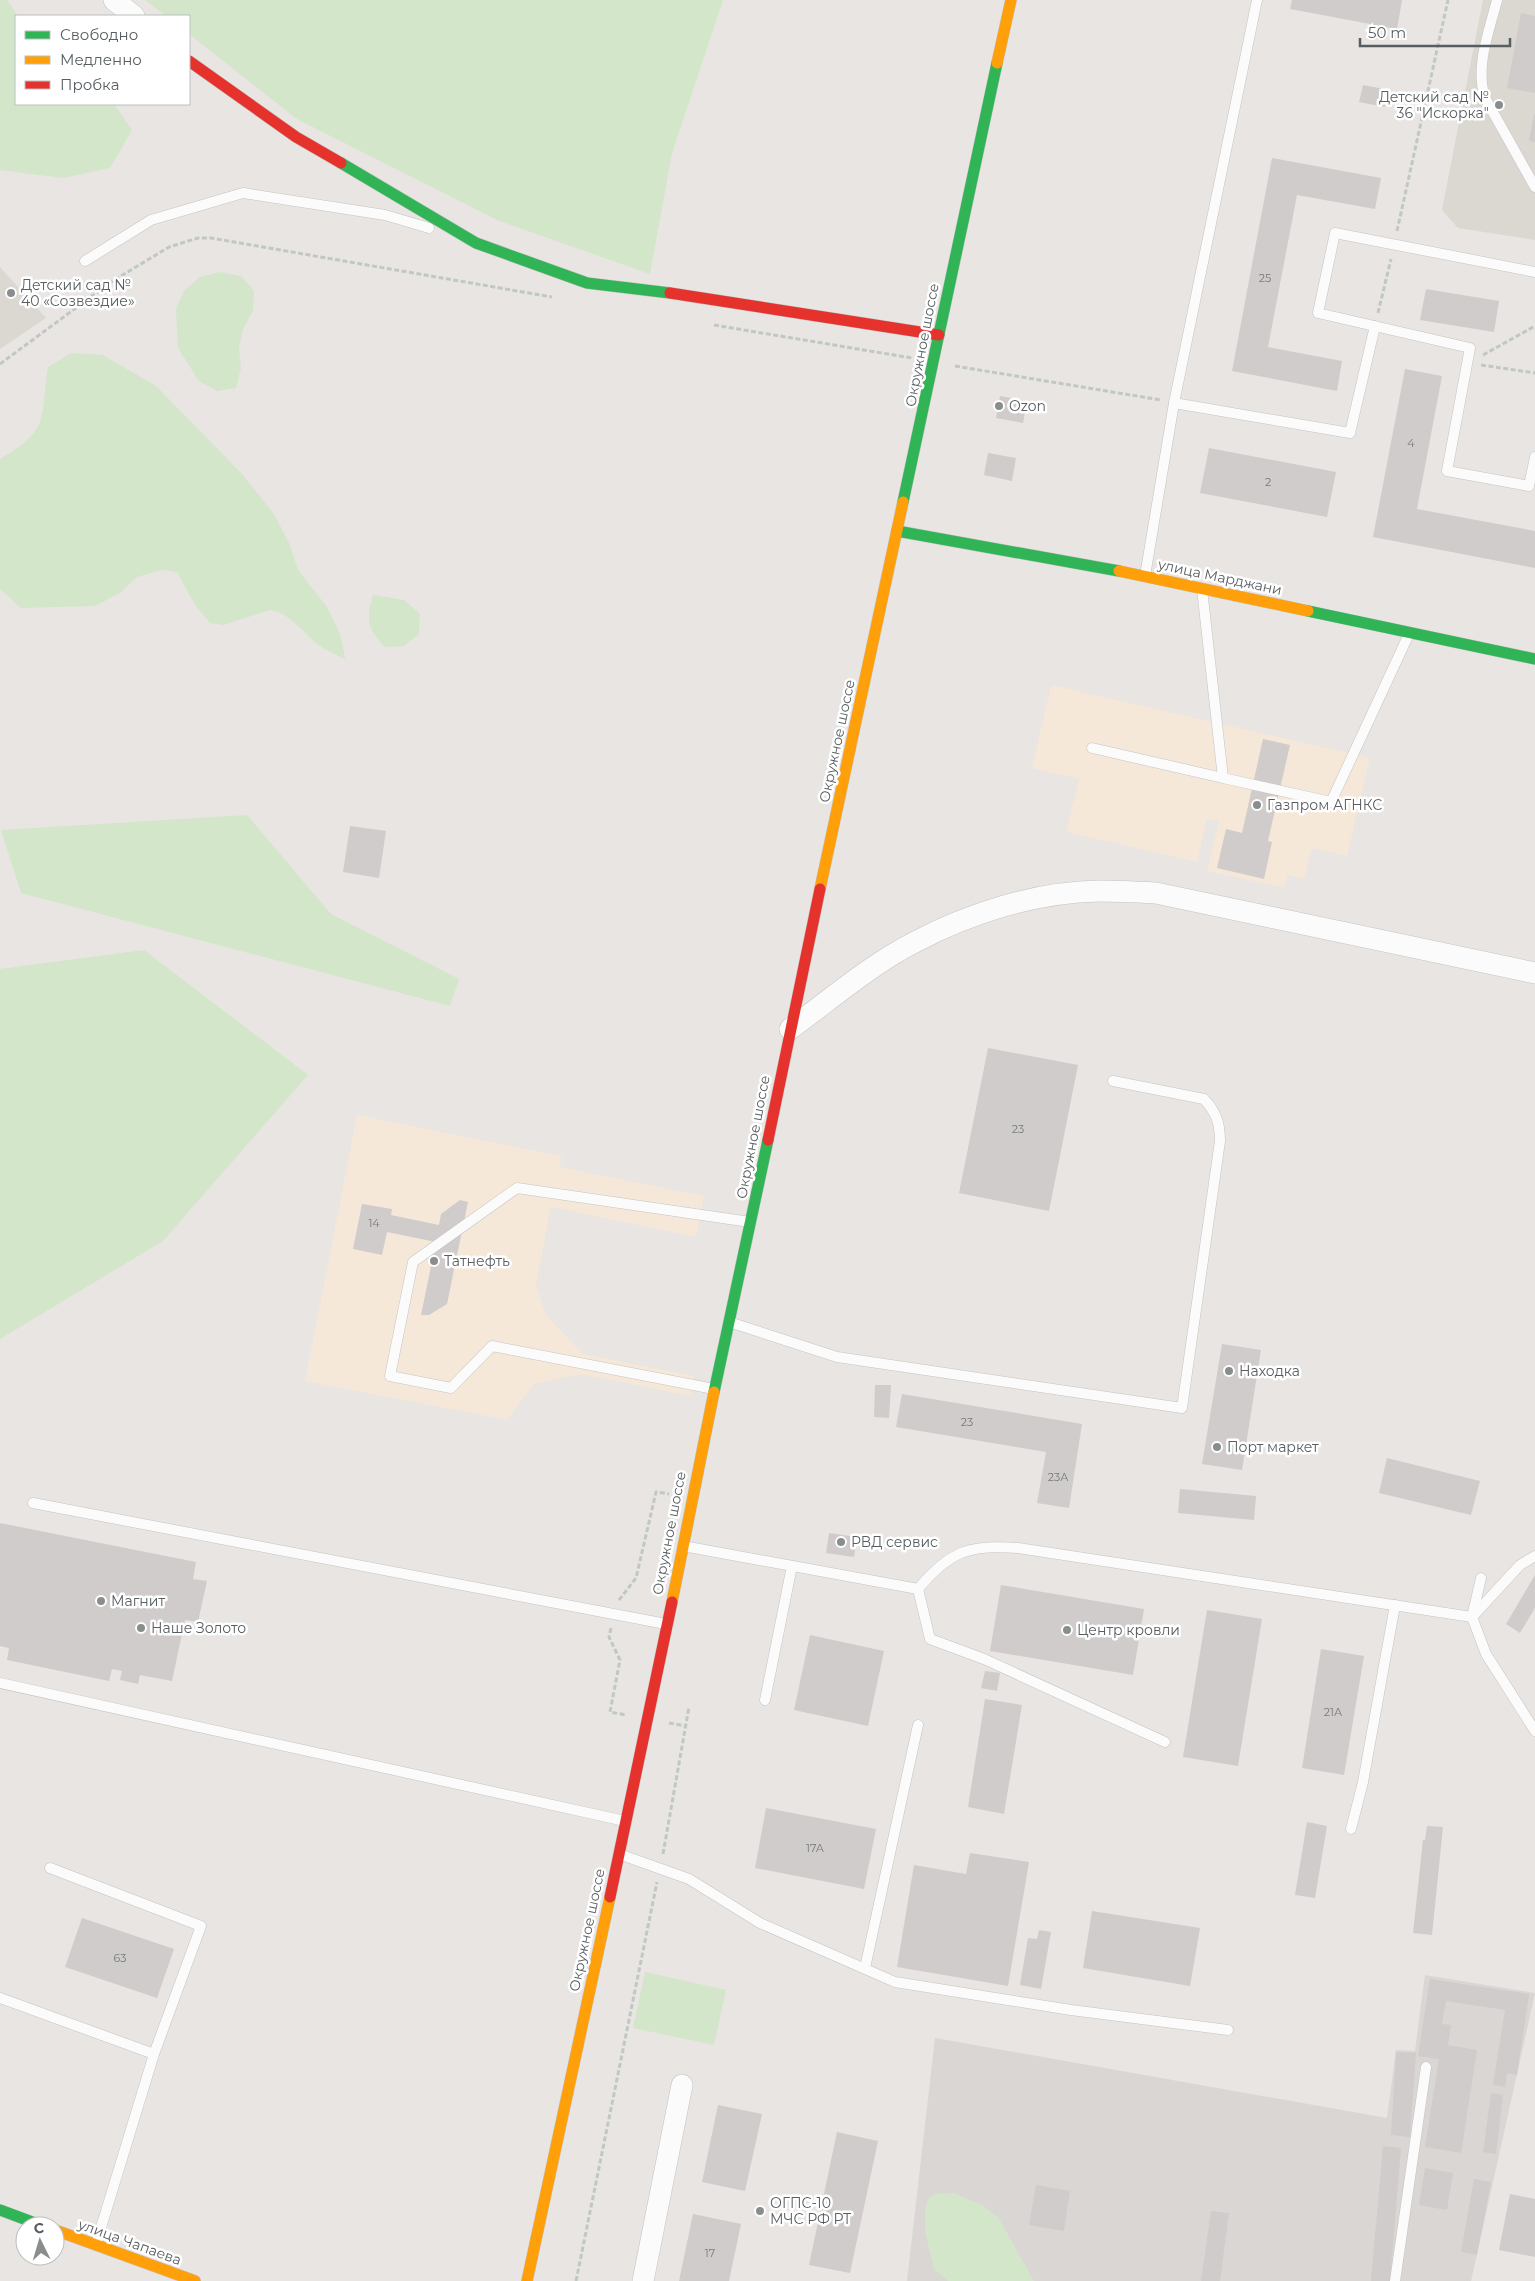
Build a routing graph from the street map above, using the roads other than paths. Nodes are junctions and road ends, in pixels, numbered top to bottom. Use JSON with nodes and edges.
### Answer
{"nodes":[{"id":1,"x":114,"y":0,"type":"edge"},
{"id":2,"x":1011,"y":0,"type":"edge"},
{"id":3,"x":1257,"y":0,"type":"edge"},
{"id":4,"x":1497,"y":0,"type":"edge"},
{"id":5,"x":133,"y":15,"type":"edge"},
{"id":6,"x":190,"y":62,"type":"edge"},
{"id":7,"x":1535,"y":187,"type":"edge"},
{"id":8,"x":476,"y":243,"type":"junction"},
{"id":9,"x":85,"y":261,"type":"dead end"},
{"id":10,"x":1535,"y":272,"type":"edge"},
{"id":11,"x":1375,"y":326,"type":"junction"},
{"id":12,"x":939,"y":335,"type":"junction"},
{"id":13,"x":1174,"y":403,"type":"junction"},
{"id":14,"x":1535,"y":457,"type":"edge"},
{"id":15,"x":897,"y":531,"type":"junction"},
{"id":16,"x":1145,"y":576,"type":"junction"},
{"id":17,"x":1201,"y":588,"type":"junction"},
{"id":18,"x":1410,"y":632,"type":"junction"},
{"id":19,"x":1535,"y":659,"type":"edge"},
{"id":20,"x":1092,"y":748,"type":"dead end"},
{"id":21,"x":1223,"y":778,"type":"junction"},
{"id":22,"x":1535,"y":973,"type":"edge"},
{"id":23,"x":790,"y":1029,"type":"junction"},
{"id":24,"x":1113,"y":1081,"type":"dead end"},
{"id":25,"x":751,"y":1222,"type":"junction"},
{"id":26,"x":728,"y":1321,"type":"junction"},
{"id":27,"x":714,"y":1388,"type":"junction"},
{"id":28,"x":33,"y":1503,"type":"dead end"},
{"id":29,"x":682,"y":1546,"type":"junction"},
{"id":30,"x":1535,"y":1556,"type":"edge"},
{"id":31,"x":792,"y":1566,"type":"junction"},
{"id":32,"x":1482,"y":1578,"type":"dead end"},
{"id":33,"x":918,"y":1589,"type":"junction"},
{"id":34,"x":1395,"y":1605,"type":"junction"},
{"id":35,"x":1472,"y":1617,"type":"junction"},
{"id":36,"x":666,"y":1624,"type":"junction"},
{"id":37,"x":0,"y":1682,"type":"edge"},
{"id":38,"x":764,"y":1700,"type":"dead end"},
{"id":39,"x":918,"y":1725,"type":"dead end"},
{"id":40,"x":1535,"y":1731,"type":"edge"},
{"id":41,"x":1165,"y":1742,"type":"dead end"},
{"id":42,"x":626,"y":1821,"type":"junction"},
{"id":43,"x":1351,"y":1829,"type":"dead end"},
{"id":44,"x":619,"y":1854,"type":"junction"},
{"id":45,"x":50,"y":1868,"type":"dead end"},
{"id":46,"x":865,"y":1968,"type":"junction"},
{"id":47,"x":0,"y":1998,"type":"edge"},
{"id":48,"x":1228,"y":2030,"type":"dead end"},
{"id":49,"x":154,"y":2054,"type":"junction"},
{"id":50,"x":1426,"y":2066,"type":"dead end"},
{"id":51,"x":682,"y":2085,"type":"dead end"},
{"id":52,"x":0,"y":2213,"type":"edge"},
{"id":53,"x":15,"y":2218,"type":"edge"},
{"id":54,"x":65,"y":2234,"type":"edge"},
{"id":55,"x":96,"y":2245,"type":"junction"},
{"id":56,"x":195,"y":2281,"type":"edge"},
{"id":57,"x":527,"y":2281,"type":"edge"},
{"id":58,"x":642,"y":2281,"type":"edge"},
{"id":59,"x":1396,"y":2281,"type":"edge"}],
"edges":[{"from":1,"to":5,"type":"street"},
{"from":2,"to":12,"type":"street","name":"Окружное шоссе"},
{"from":3,"to":13,"type":"lane"},
{"from":4,"to":7,"type":"lane"},
{"from":6,"to":8,"type":"street"},
{"from":8,"to":9,"type":"lane"},
{"from":8,"to":12,"type":"street"},
{"from":10,"to":11,"type":"lane"},
{"from":11,"to":13,"type":"lane"},
{"from":11,"to":14,"type":"lane"},
{"from":12,"to":15,"type":"street","name":"Окружное шоссе"},
{"from":13,"to":16,"type":"lane"},
{"from":15,"to":16,"type":"street","name":"улица Марджани"},
{"from":15,"to":23,"type":"street","name":"Окружное шоссе"},
{"from":16,"to":17,"type":"street","name":"улица Марджани"},
{"from":17,"to":18,"type":"street","name":"улица Марджани"},
{"from":17,"to":21,"type":"lane"},
{"from":18,"to":19,"type":"street","name":"улица Марджани"},
{"from":18,"to":21,"type":"lane"},
{"from":20,"to":21,"type":"lane"},
{"from":22,"to":23,"type":"street"},
{"from":23,"to":25,"type":"street","name":"Окружное шоссе"},
{"from":24,"to":26,"type":"lane"},
{"from":25,"to":26,"type":"street","name":"Окружное шоссе"},
{"from":25,"to":27,"type":"lane"},
{"from":26,"to":27,"type":"street","name":"Окружное шоссе"},
{"from":27,"to":29,"type":"street","name":"Окружное шоссе"},
{"from":28,"to":36,"type":"lane"},
{"from":29,"to":31,"type":"lane"},
{"from":29,"to":36,"type":"street","name":"Окружное шоссе"},
{"from":30,"to":35,"type":"lane"},
{"from":31,"to":33,"type":"lane"},
{"from":31,"to":38,"type":"lane"},
{"from":32,"to":35,"type":"lane"},
{"from":33,"to":34,"type":"lane"},
{"from":33,"to":41,"type":"lane"},
{"from":34,"to":35,"type":"lane"},
{"from":34,"to":43,"type":"lane"},
{"from":35,"to":40,"type":"lane"},
{"from":36,"to":42,"type":"street","name":"Окружное шоссе"},
{"from":37,"to":42,"type":"lane"},
{"from":39,"to":46,"type":"lane"},
{"from":42,"to":44,"type":"street","name":"Окружное шоссе"},
{"from":44,"to":46,"type":"lane"},
{"from":44,"to":57,"type":"street","name":"Окружное шоссе"},
{"from":45,"to":49,"type":"lane"},
{"from":46,"to":48,"type":"lane"},
{"from":47,"to":49,"type":"lane"},
{"from":49,"to":55,"type":"lane"},
{"from":50,"to":59,"type":"lane"},
{"from":51,"to":58,"type":"street"},
{"from":52,"to":53,"type":"street"},
{"from":54,"to":55,"type":"street","name":"улица Чапаева"},
{"from":55,"to":56,"type":"street","name":"улица Чапаева"}]}
